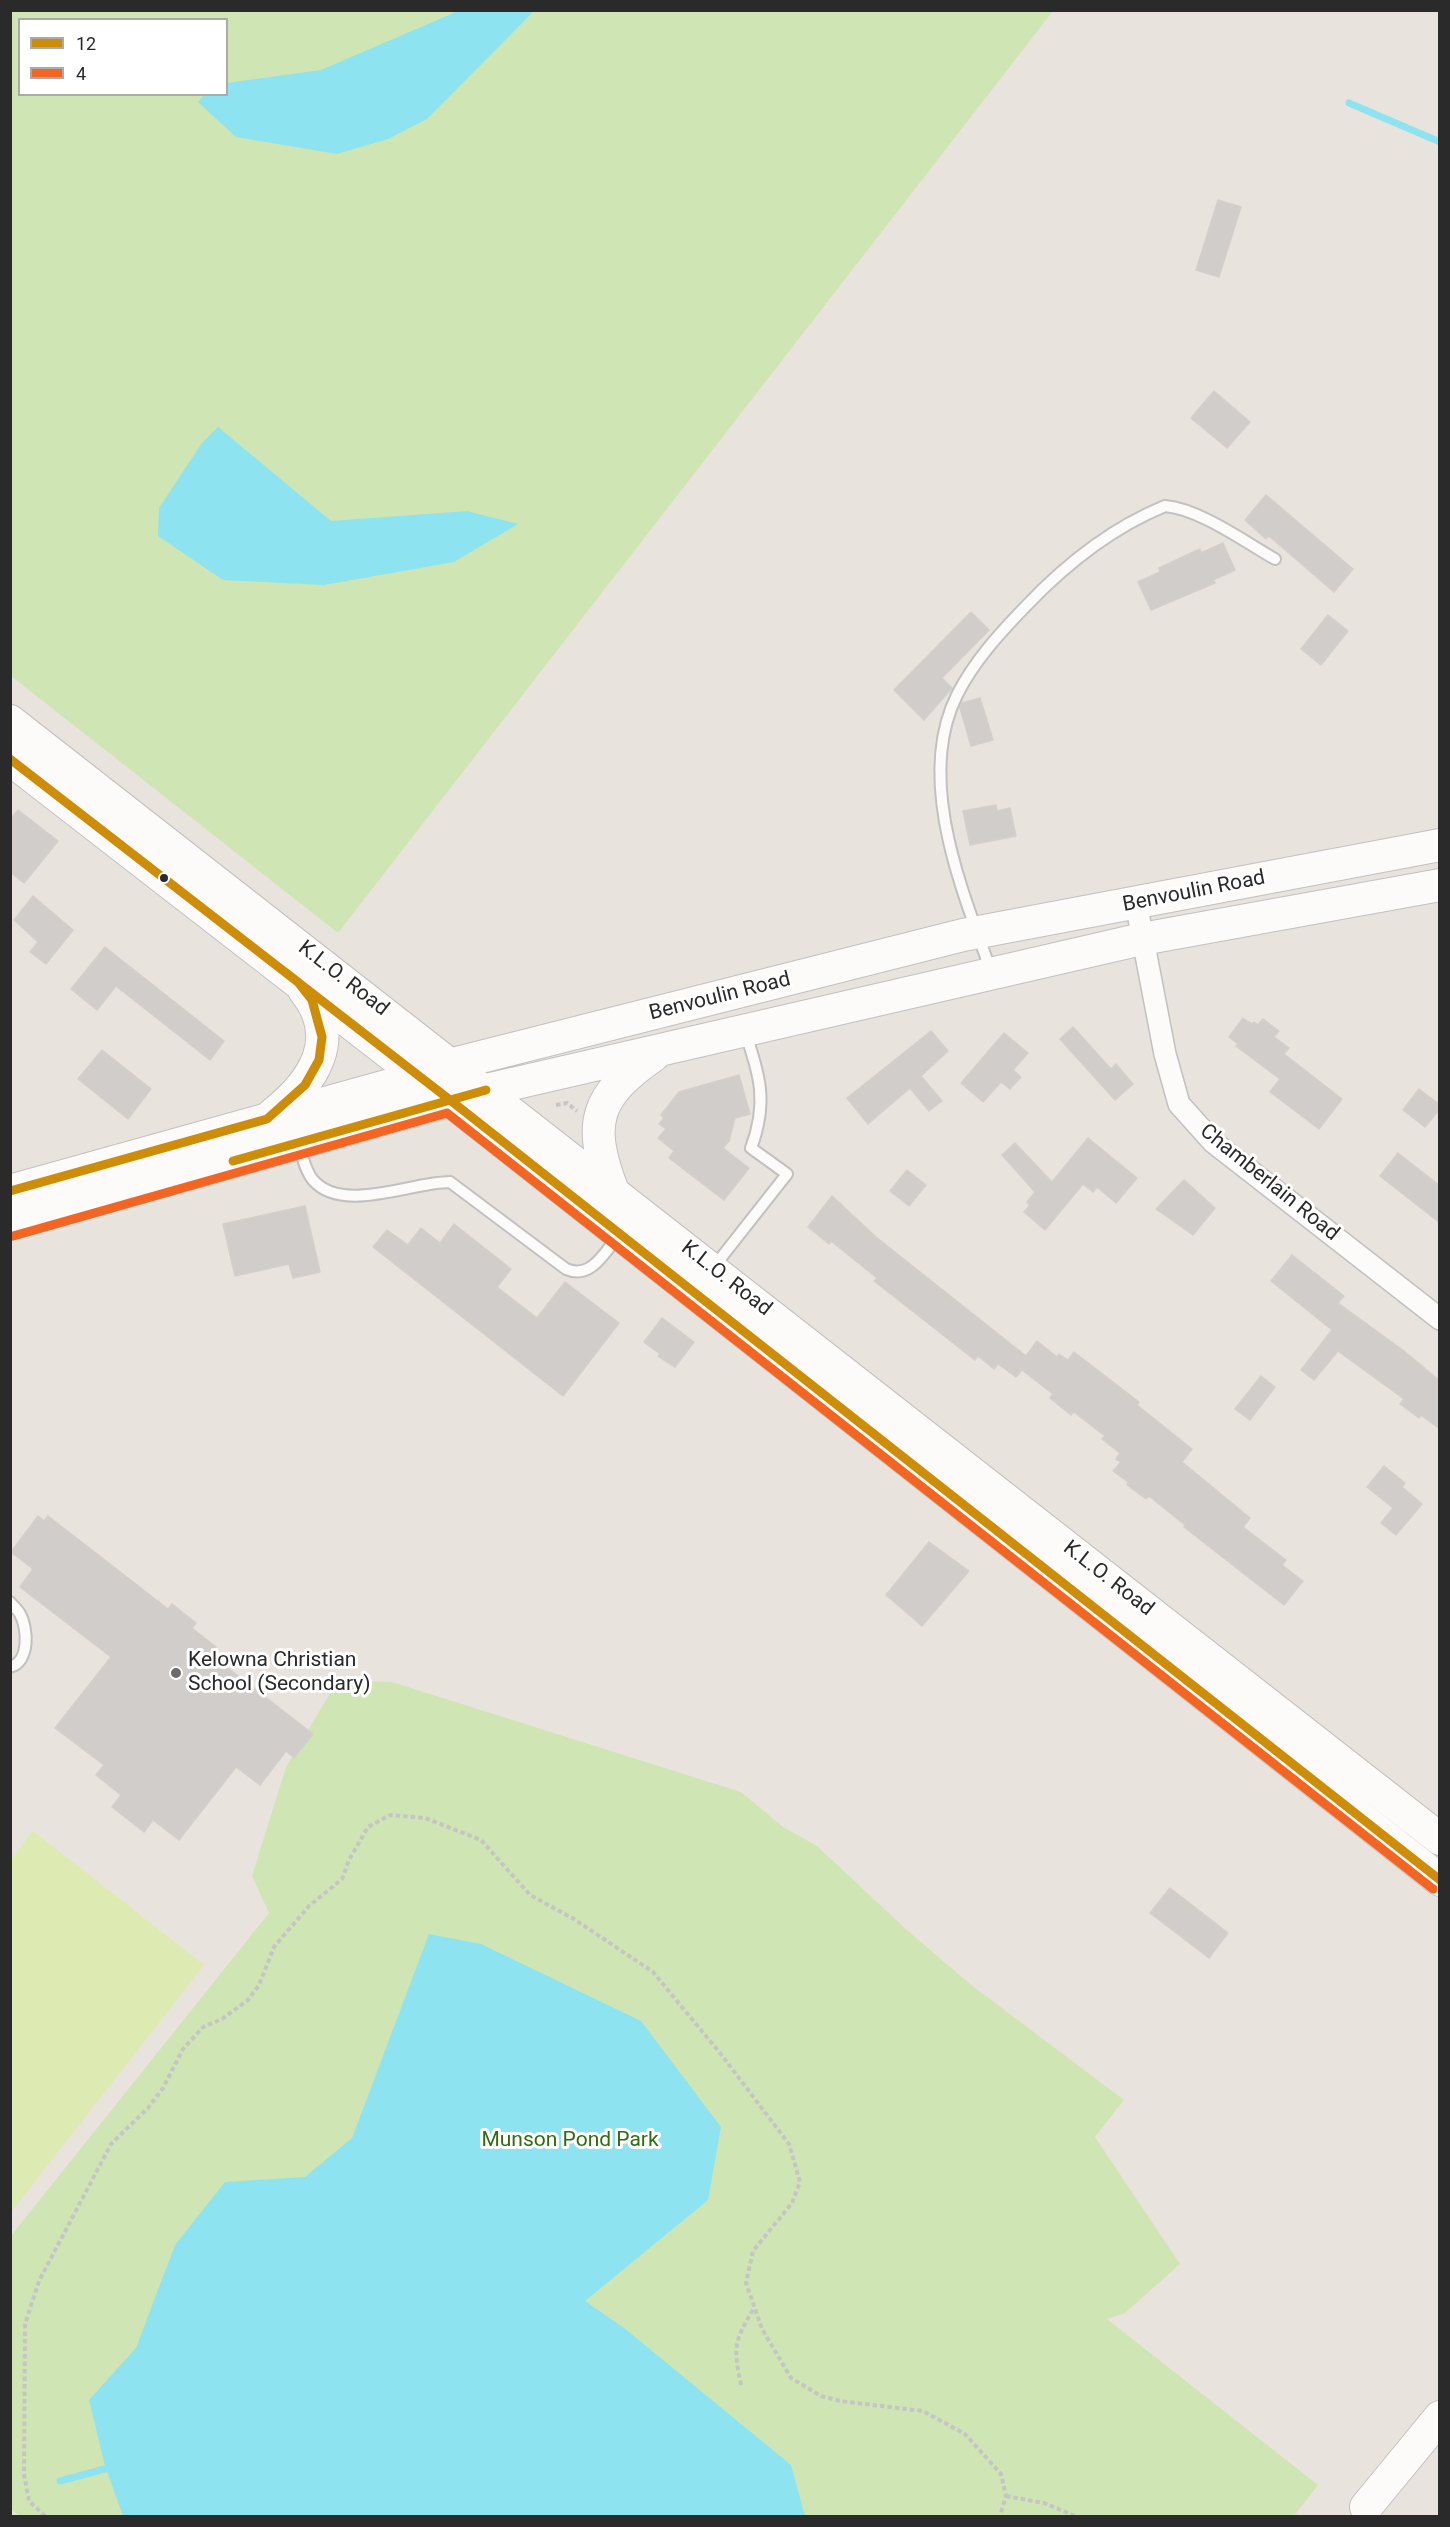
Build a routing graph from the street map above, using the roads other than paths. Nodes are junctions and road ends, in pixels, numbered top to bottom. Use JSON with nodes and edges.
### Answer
{"nodes":[{"id":1,"x":1275,"y":559,"type":"dead end"},
{"id":2,"x":10,"y":721,"type":"edge"},
{"id":3,"x":10,"y":759,"type":"edge"},
{"id":4,"x":1440,"y":845,"type":"edge"},
{"id":5,"x":1440,"y":885,"type":"edge"},
{"id":6,"x":1136,"y":903,"type":"junction"},
{"id":7,"x":977,"y":933,"type":"junction"},
{"id":8,"x":1142,"y":939,"type":"junction"},
{"id":9,"x":992,"y":973,"type":"junction"},
{"id":10,"x":298,"y":982,"type":"junction"},
{"id":11,"x":744,"y":1030,"type":"junction"},
{"id":12,"x":662,"y":1049,"type":"junction"},
{"id":13,"x":453,"y":1064,"type":"junction"},
{"id":14,"x":420,"y":1077,"type":"junction"},
{"id":15,"x":486,"y":1090,"type":"junction"},
{"id":16,"x":450,"y":1100,"type":"junction"},
{"id":17,"x":267,"y":1119,"type":"junction"},
{"id":18,"x":297,"y":1143,"type":"junction"},
{"id":19,"x":612,"y":1189,"type":"junction"},
{"id":20,"x":10,"y":1191,"type":"edge"},
{"id":21,"x":10,"y":1224,"type":"edge"},
{"id":22,"x":620,"y":1234,"type":"junction"},
{"id":23,"x":713,"y":1268,"type":"junction"},
{"id":24,"x":1440,"y":1318,"type":"edge"},
{"id":25,"x":10,"y":1602,"type":"edge"},
{"id":26,"x":10,"y":1667,"type":"edge"},
{"id":27,"x":1440,"y":1839,"type":"edge"},
{"id":28,"x":1440,"y":1880,"type":"edge"},
{"id":29,"x":1440,"y":2417,"type":"edge"},
{"id":30,"x":1372,"y":2512,"type":"edge"}],
"edges":[{"from":1,"to":7,"type":"lane"},
{"from":2,"to":13,"type":"main road","name":"K.L.O. Road"},
{"from":3,"to":10,"type":"main road","name":"K.L.O. Road"},
{"from":4,"to":6,"type":"main road","name":"Benvoulin Road"},
{"from":5,"to":8,"type":"main road","name":"Benvoulin Road"},
{"from":6,"to":7,"type":"main road","name":"Benvoulin Road"},
{"from":6,"to":8,"type":"street","name":"Chamberlain Road"},
{"from":7,"to":9,"type":"lane"},
{"from":7,"to":13,"type":"main road","name":"Benvoulin Road"},
{"from":8,"to":9,"type":"main road","name":"Benvoulin Road"},
{"from":8,"to":24,"type":"street","name":"Chamberlain Road"},
{"from":9,"to":11,"type":"main road","name":"Benvoulin Road"},
{"from":10,"to":14,"type":"main road","name":"K.L.O. Road"},
{"from":10,"to":17,"type":"main road"},
{"from":11,"to":12,"type":"main road","name":"Benvoulin Road"},
{"from":11,"to":23,"type":"lane"},
{"from":12,"to":15,"type":"main road","name":"Benvoulin Road"},
{"from":12,"to":19,"type":"main road"},
{"from":13,"to":14,"type":"main road","name":"Benvoulin Road"},
{"from":13,"to":15,"type":"main road","name":"K.L.O. Road"},
{"from":14,"to":16,"type":"main road","name":"K.L.O. Road"},
{"from":14,"to":17,"type":"main road","name":"Benvoulin Road"},
{"from":15,"to":16,"type":"main road","name":"Benvoulin Road"},
{"from":15,"to":19,"type":"main road","name":"K.L.O. Road"},
{"from":16,"to":18,"type":"main road","name":"Benvoulin Road"},
{"from":16,"to":22,"type":"main road","name":"K.L.O. Road"},
{"from":17,"to":20,"type":"main road","name":"Benvoulin Road"},
{"from":18,"to":21,"type":"main road","name":"Benvoulin Road"},
{"from":18,"to":22,"type":"lane"},
{"from":19,"to":23,"type":"main road","name":"K.L.O. Road"},
{"from":22,"to":28,"type":"main road","name":"K.L.O. Road"},
{"from":23,"to":27,"type":"main road","name":"K.L.O. Road"},
{"from":25,"to":26,"type":"lane"},
{"from":29,"to":30,"type":"main road"}]}
